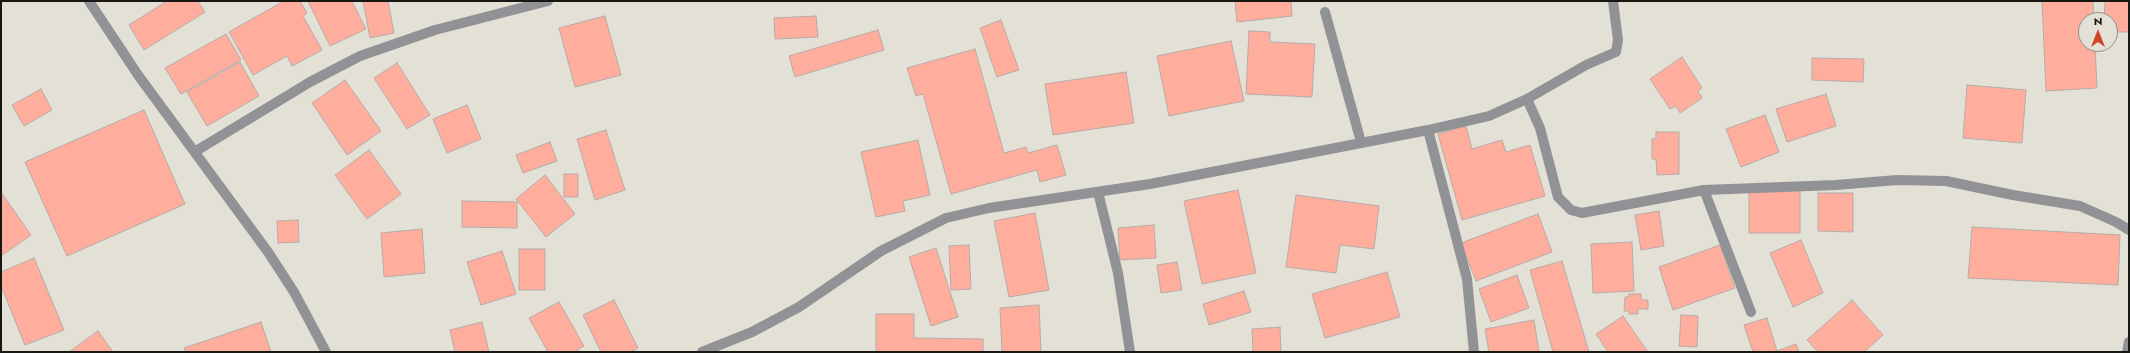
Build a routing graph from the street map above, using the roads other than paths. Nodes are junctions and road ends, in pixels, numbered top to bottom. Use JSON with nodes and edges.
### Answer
{"nodes":[{"id":1,"x":89,"y":1,"type":"edge"},
{"id":2,"x":546,"y":1,"type":"edge"},
{"id":3,"x":1613,"y":1,"type":"edge"},
{"id":4,"x":1325,"y":12,"type":"dead end"},
{"id":5,"x":1527,"y":100,"type":"junction"},
{"id":6,"x":1428,"y":130,"type":"junction"},
{"id":7,"x":1360,"y":142,"type":"junction"},
{"id":8,"x":196,"y":151,"type":"junction"},
{"id":9,"x":1704,"y":190,"type":"junction"},
{"id":10,"x":1098,"y":192,"type":"junction"},
{"id":11,"x":2129,"y":230,"type":"edge"},
{"id":12,"x":1751,"y":312,"type":"dead end"},
{"id":13,"x":2129,"y":342,"type":"edge"},
{"id":14,"x":326,"y":352,"type":"edge"},
{"id":15,"x":702,"y":352,"type":"edge"},
{"id":16,"x":1130,"y":352,"type":"edge"},
{"id":17,"x":1474,"y":352,"type":"edge"},
{"id":18,"x":2127,"y":352,"type":"edge"}],
"edges":[{"from":1,"to":8,"type":"street"},
{"from":2,"to":8,"type":"street"},
{"from":3,"to":5,"type":"street"},
{"from":4,"to":7,"type":"street"},
{"from":5,"to":6,"type":"street"},
{"from":5,"to":9,"type":"street"},
{"from":6,"to":7,"type":"street"},
{"from":6,"to":17,"type":"street"},
{"from":7,"to":10,"type":"street"},
{"from":8,"to":14,"type":"street"},
{"from":9,"to":11,"type":"street"},
{"from":9,"to":12,"type":"street"},
{"from":10,"to":15,"type":"street"},
{"from":10,"to":16,"type":"street"},
{"from":13,"to":18,"type":"street"}]}
